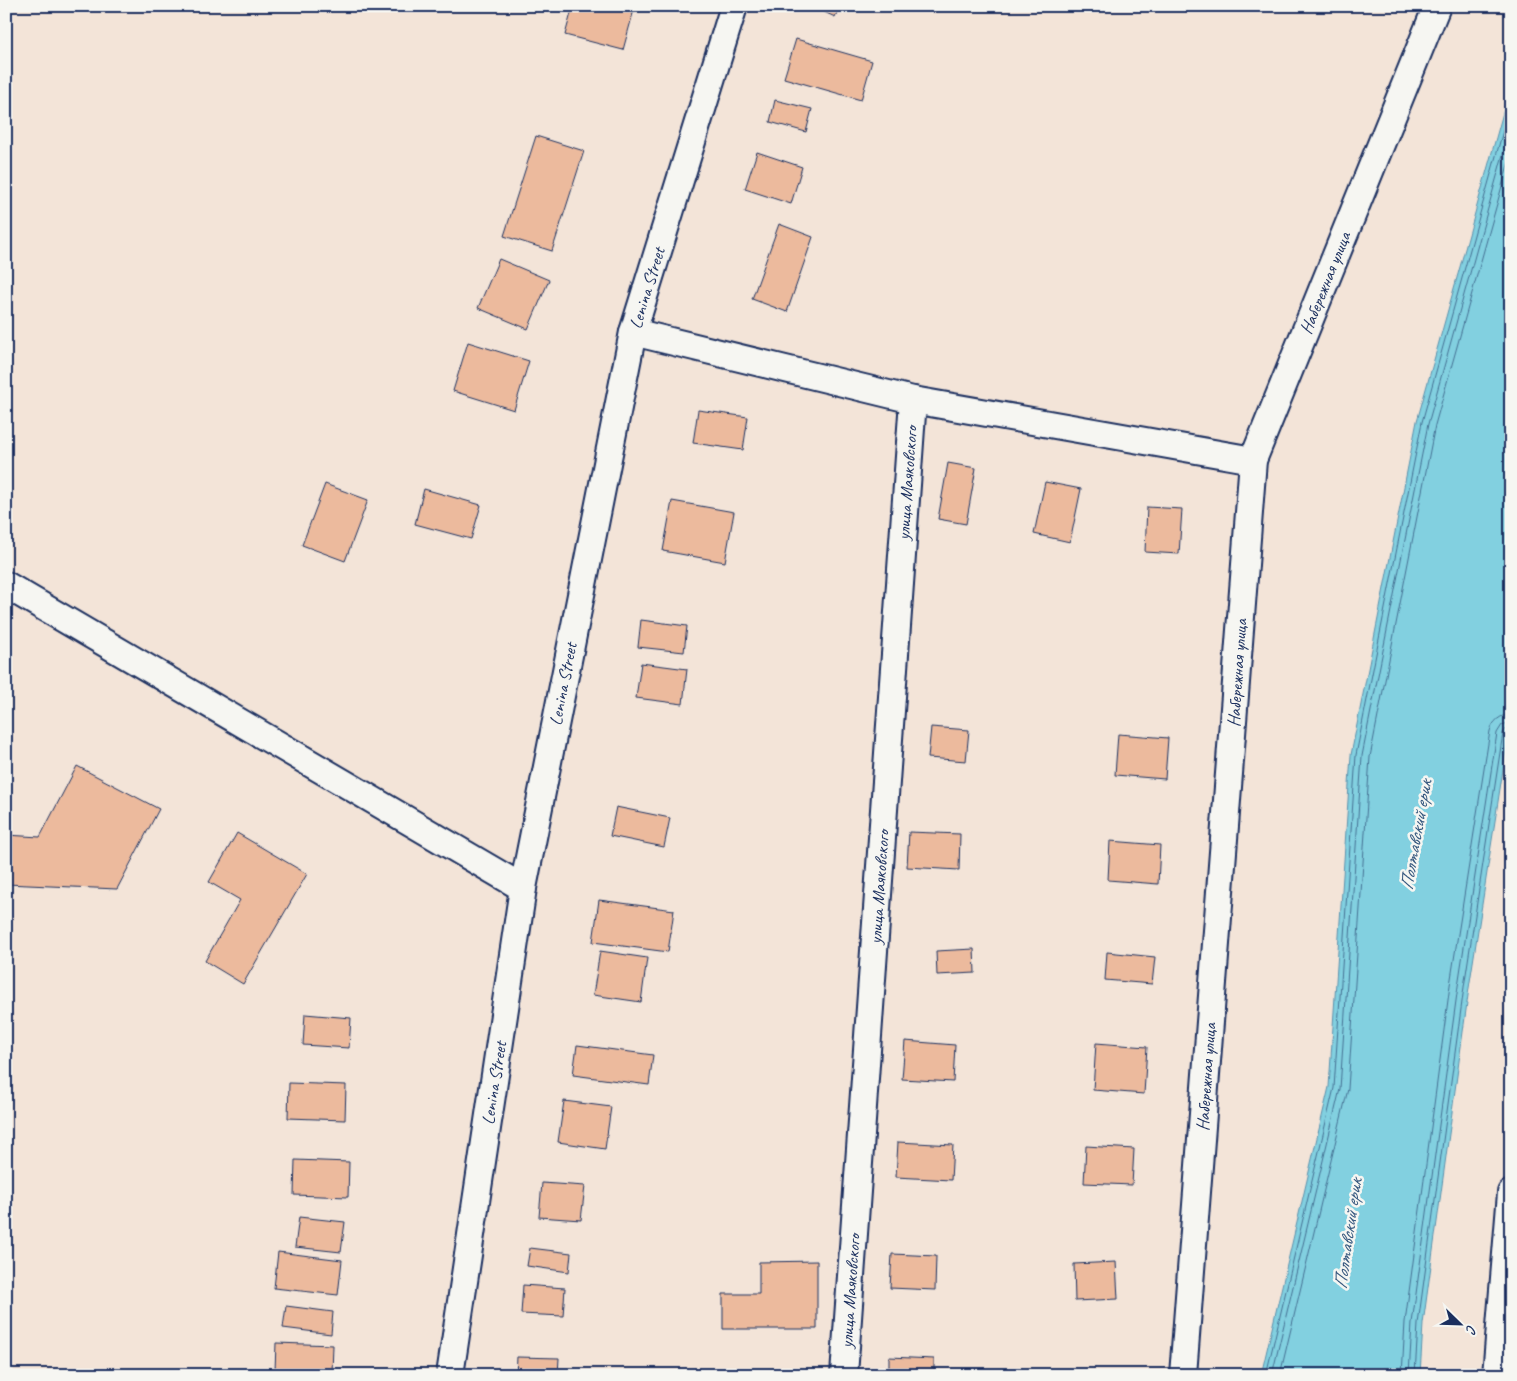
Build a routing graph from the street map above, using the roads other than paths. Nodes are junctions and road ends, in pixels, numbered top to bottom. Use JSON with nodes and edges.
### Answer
{"nodes":[{"id":1,"x":734,"y":6,"type":"edge"},
{"id":2,"x":1437,"y":6,"type":"edge"},
{"id":3,"x":633,"y":332,"type":"junction"},
{"id":4,"x":913,"y":400,"type":"junction"},
{"id":5,"x":1253,"y":460,"type":"junction"},
{"id":6,"x":6,"y":585,"type":"edge"},
{"id":7,"x":523,"y":888,"type":"junction"},
{"id":8,"x":1511,"y":1193,"type":"edge"},
{"id":9,"x":450,"y":1375,"type":"edge"},
{"id":10,"x":844,"y":1375,"type":"edge"},
{"id":11,"x":1183,"y":1375,"type":"edge"},
{"id":12,"x":1496,"y":1375,"type":"edge"}],
"edges":[{"from":1,"to":3,"type":"street","name":"Lenina Street"},
{"from":2,"to":5,"type":"street","name":"Набережная улица"},
{"from":3,"to":4,"type":"street"},
{"from":3,"to":7,"type":"street","name":"Lenina Street"},
{"from":4,"to":5,"type":"street"},
{"from":4,"to":10,"type":"street","name":"улица Маяковского"},
{"from":5,"to":11,"type":"street","name":"Набережная улица"},
{"from":6,"to":7,"type":"street"},
{"from":7,"to":9,"type":"street","name":"Lenina Street"},
{"from":8,"to":12,"type":"street"}]}
